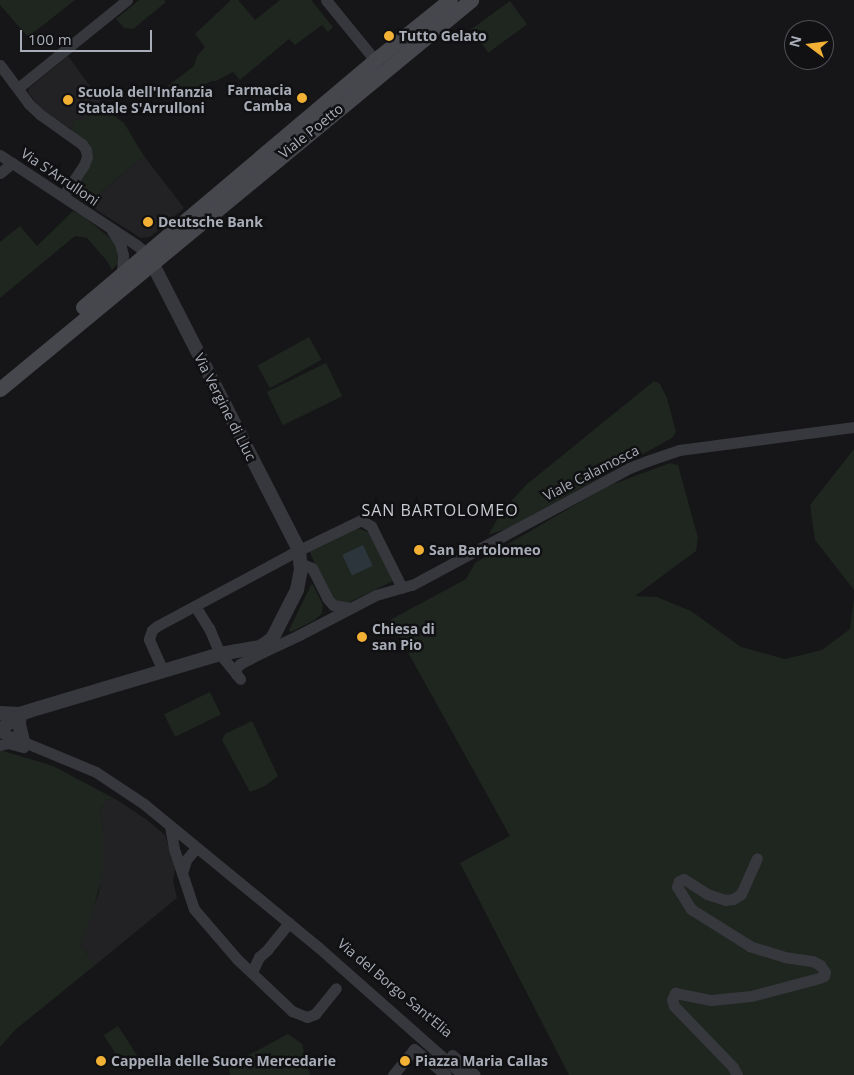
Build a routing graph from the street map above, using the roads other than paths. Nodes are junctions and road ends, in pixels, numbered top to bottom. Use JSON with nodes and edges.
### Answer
{"nodes":[{"id":1,"x":127,"y":0,"type":"edge"},
{"id":2,"x":326,"y":0,"type":"edge"},
{"id":3,"x":450,"y":0,"type":"edge"},
{"id":4,"x":471,"y":0,"type":"edge"},
{"id":5,"x":375,"y":60,"type":"junction"},
{"id":6,"x":0,"y":65,"type":"edge"},
{"id":7,"x":18,"y":88,"type":"junction"},
{"id":8,"x":0,"y":155,"type":"edge"},
{"id":9,"x":12,"y":163,"type":"junction"},
{"id":10,"x":0,"y":173,"type":"edge"},
{"id":11,"x":63,"y":196,"type":"junction"},
{"id":12,"x":103,"y":223,"type":"junction"},
{"id":13,"x":149,"y":258,"type":"junction"},
{"id":14,"x":122,"y":274,"type":"junction"},
{"id":15,"x":0,"y":376,"type":"edge"},
{"id":16,"x":0,"y":389,"type":"edge"},
{"id":17,"x":854,"y":427,"type":"edge"},
{"id":18,"x":299,"y":557,"type":"junction"},
{"id":19,"x":402,"y":588,"type":"junction"},
{"id":20,"x":195,"y":606,"type":"junction"},
{"id":21,"x":351,"y":608,"type":"junction"},
{"id":22,"x":257,"y":651,"type":"junction"},
{"id":23,"x":220,"y":654,"type":"junction"},
{"id":24,"x":163,"y":671,"type":"junction"},
{"id":25,"x":0,"y":713,"type":"edge"},
{"id":26,"x":20,"y":714,"type":"junction"},
{"id":27,"x":0,"y":731,"type":"edge"},
{"id":28,"x":22,"y":741,"type":"junction"},
{"id":29,"x":0,"y":745,"type":"edge"},
{"id":30,"x":66,"y":758,"type":"junction"},
{"id":31,"x":170,"y":826,"type":"junction"},
{"id":32,"x":196,"y":848,"type":"junction"},
{"id":33,"x":757,"y":858,"type":"dead end"},
{"id":34,"x":183,"y":870,"type":"junction"},
{"id":35,"x":289,"y":923,"type":"junction"},
{"id":36,"x":316,"y":946,"type":"junction"},
{"id":37,"x":252,"y":972,"type":"junction"},
{"id":38,"x":336,"y":988,"type":"dead end"},
{"id":39,"x":422,"y":1039,"type":"junction"},
{"id":40,"x":414,"y":1049,"type":"junction"},
{"id":41,"x":466,"y":1073,"type":"edge"},
{"id":42,"x":393,"y":1075,"type":"edge"},
{"id":43,"x":446,"y":1075,"type":"edge"},
{"id":44,"x":737,"y":1075,"type":"edge"}],
"edges":[{"from":1,"to":7,"type":"street"},
{"from":2,"to":5,"type":"street"},
{"from":3,"to":5,"type":"main road","name":"Viale Poetto"},
{"from":4,"to":13,"type":"main road","name":"Viale Poetto"},
{"from":5,"to":13,"type":"main road","name":"Viale Poetto"},
{"from":6,"to":7,"type":"street"},
{"from":7,"to":11,"type":"street"},
{"from":8,"to":9,"type":"street","name":"Via S'Arrulloni"},
{"from":9,"to":10,"type":"street"},
{"from":9,"to":11,"type":"street","name":"Via S'Arrulloni"},
{"from":11,"to":12,"type":"street","name":"Via S'Arrulloni"},
{"from":12,"to":13,"type":"street","name":"Via S'Arrulloni"},
{"from":12,"to":14,"type":"street","name":"Via S'Arrulloni"},
{"from":13,"to":14,"type":"main road","name":"Viale Poetto"},
{"from":13,"to":16,"type":"main road","name":"Viale Poetto"},
{"from":13,"to":18,"type":"street","name":"Via Vergine di Lluc"},
{"from":14,"to":15,"type":"main road","name":"Viale Poetto"},
{"from":17,"to":19,"type":"street","name":"Viale Calamosca"},
{"from":18,"to":19,"type":"street"},
{"from":18,"to":20,"type":"street"},
{"from":18,"to":21,"type":"street"},
{"from":18,"to":22,"type":"street"},
{"from":19,"to":21,"type":"street","name":"Viale Calamosca"},
{"from":20,"to":23,"type":"street"},
{"from":20,"to":24,"type":"street"},
{"from":21,"to":22,"type":"street","name":"Viale Calamosca"},
{"from":22,"to":23,"type":"street"},
{"from":22,"to":23,"type":"street","name":"Viale Calamosca"},
{"from":23,"to":24,"type":"street"},
{"from":24,"to":26,"type":"street"},
{"from":25,"to":26,"type":"street"},
{"from":26,"to":27,"type":"street"},
{"from":26,"to":28,"type":"street"},
{"from":27,"to":28,"type":"street","name":"Via del Borgo Sant'Elia"},
{"from":28,"to":30,"type":"street","name":"Via del Borgo Sant'Elia"},
{"from":29,"to":30,"type":"street","name":"Via del Borgo Sant'Elia"},
{"from":30,"to":31,"type":"street","name":"Via del Borgo Sant'Elia"},
{"from":31,"to":32,"type":"street","name":"Via del Borgo Sant'Elia"},
{"from":31,"to":34,"type":"street"},
{"from":32,"to":34,"type":"street"},
{"from":32,"to":35,"type":"street","name":"Via del Borgo Sant'Elia"},
{"from":33,"to":44,"type":"street"},
{"from":34,"to":37,"type":"street"},
{"from":35,"to":36,"type":"street","name":"Via del Borgo Sant'Elia"},
{"from":35,"to":37,"type":"street"},
{"from":36,"to":39,"type":"street","name":"Via del Borgo Sant'Elia"},
{"from":36,"to":41,"type":"street","name":"Via del Borgo Sant'Elia"},
{"from":37,"to":38,"type":"street"},
{"from":39,"to":40,"type":"street"},
{"from":39,"to":41,"type":"street","name":"Via del Borgo Sant'Elia"},
{"from":40,"to":42,"type":"street"},
{"from":40,"to":43,"type":"street"}]}
